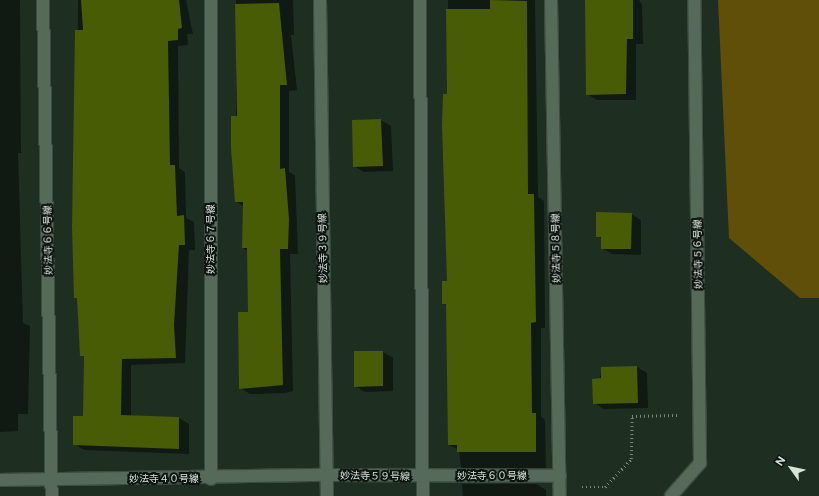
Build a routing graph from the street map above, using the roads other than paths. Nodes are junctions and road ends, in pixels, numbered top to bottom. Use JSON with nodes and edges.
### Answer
{"nodes":[{"id":1,"x":44,"y":0,"type":"edge"},
{"id":2,"x":211,"y":0,"type":"edge"},
{"id":3,"x":320,"y":0,"type":"edge"},
{"id":4,"x":420,"y":0,"type":"edge"},
{"id":5,"x":551,"y":0,"type":"edge"},
{"id":6,"x":694,"y":0,"type":"edge"},
{"id":7,"x":327,"y":475,"type":"junction"},
{"id":8,"x":423,"y":477,"type":"junction"},
{"id":9,"x":212,"y":479,"type":"junction"},
{"id":10,"x":0,"y":480,"type":"edge"},
{"id":11,"x":52,"y":480,"type":"junction"},
{"id":12,"x":560,"y":486,"type":"edge"},
{"id":13,"x":52,"y":496,"type":"edge"},
{"id":14,"x":327,"y":496,"type":"edge"},
{"id":15,"x":423,"y":496,"type":"edge"},
{"id":16,"x":671,"y":496,"type":"edge"}],
"edges":[{"from":1,"to":11,"type":"street","name":"妙法寺６６号線"},
{"from":2,"to":9,"type":"street","name":"妙法寺６７号線"},
{"from":3,"to":7,"type":"street","name":"妙法寺３９号線"},
{"from":4,"to":8,"type":"street"},
{"from":5,"to":12,"type":"street","name":"妙法寺５８号線"},
{"from":6,"to":16,"type":"street","name":"妙法寺５６号線"},
{"from":7,"to":8,"type":"street","name":"妙法寺５９号線"},
{"from":7,"to":9,"type":"street","name":"妙法寺４０号線"},
{"from":7,"to":14,"type":"street","name":"妙法寺３９号線"},
{"from":8,"to":12,"type":"street","name":"妙法寺６０号線"},
{"from":8,"to":15,"type":"street"},
{"from":9,"to":11,"type":"street","name":"妙法寺４０号線"},
{"from":10,"to":11,"type":"street","name":"妙法寺４０号線"},
{"from":11,"to":13,"type":"street","name":"妙法寺６６号線"}]}
